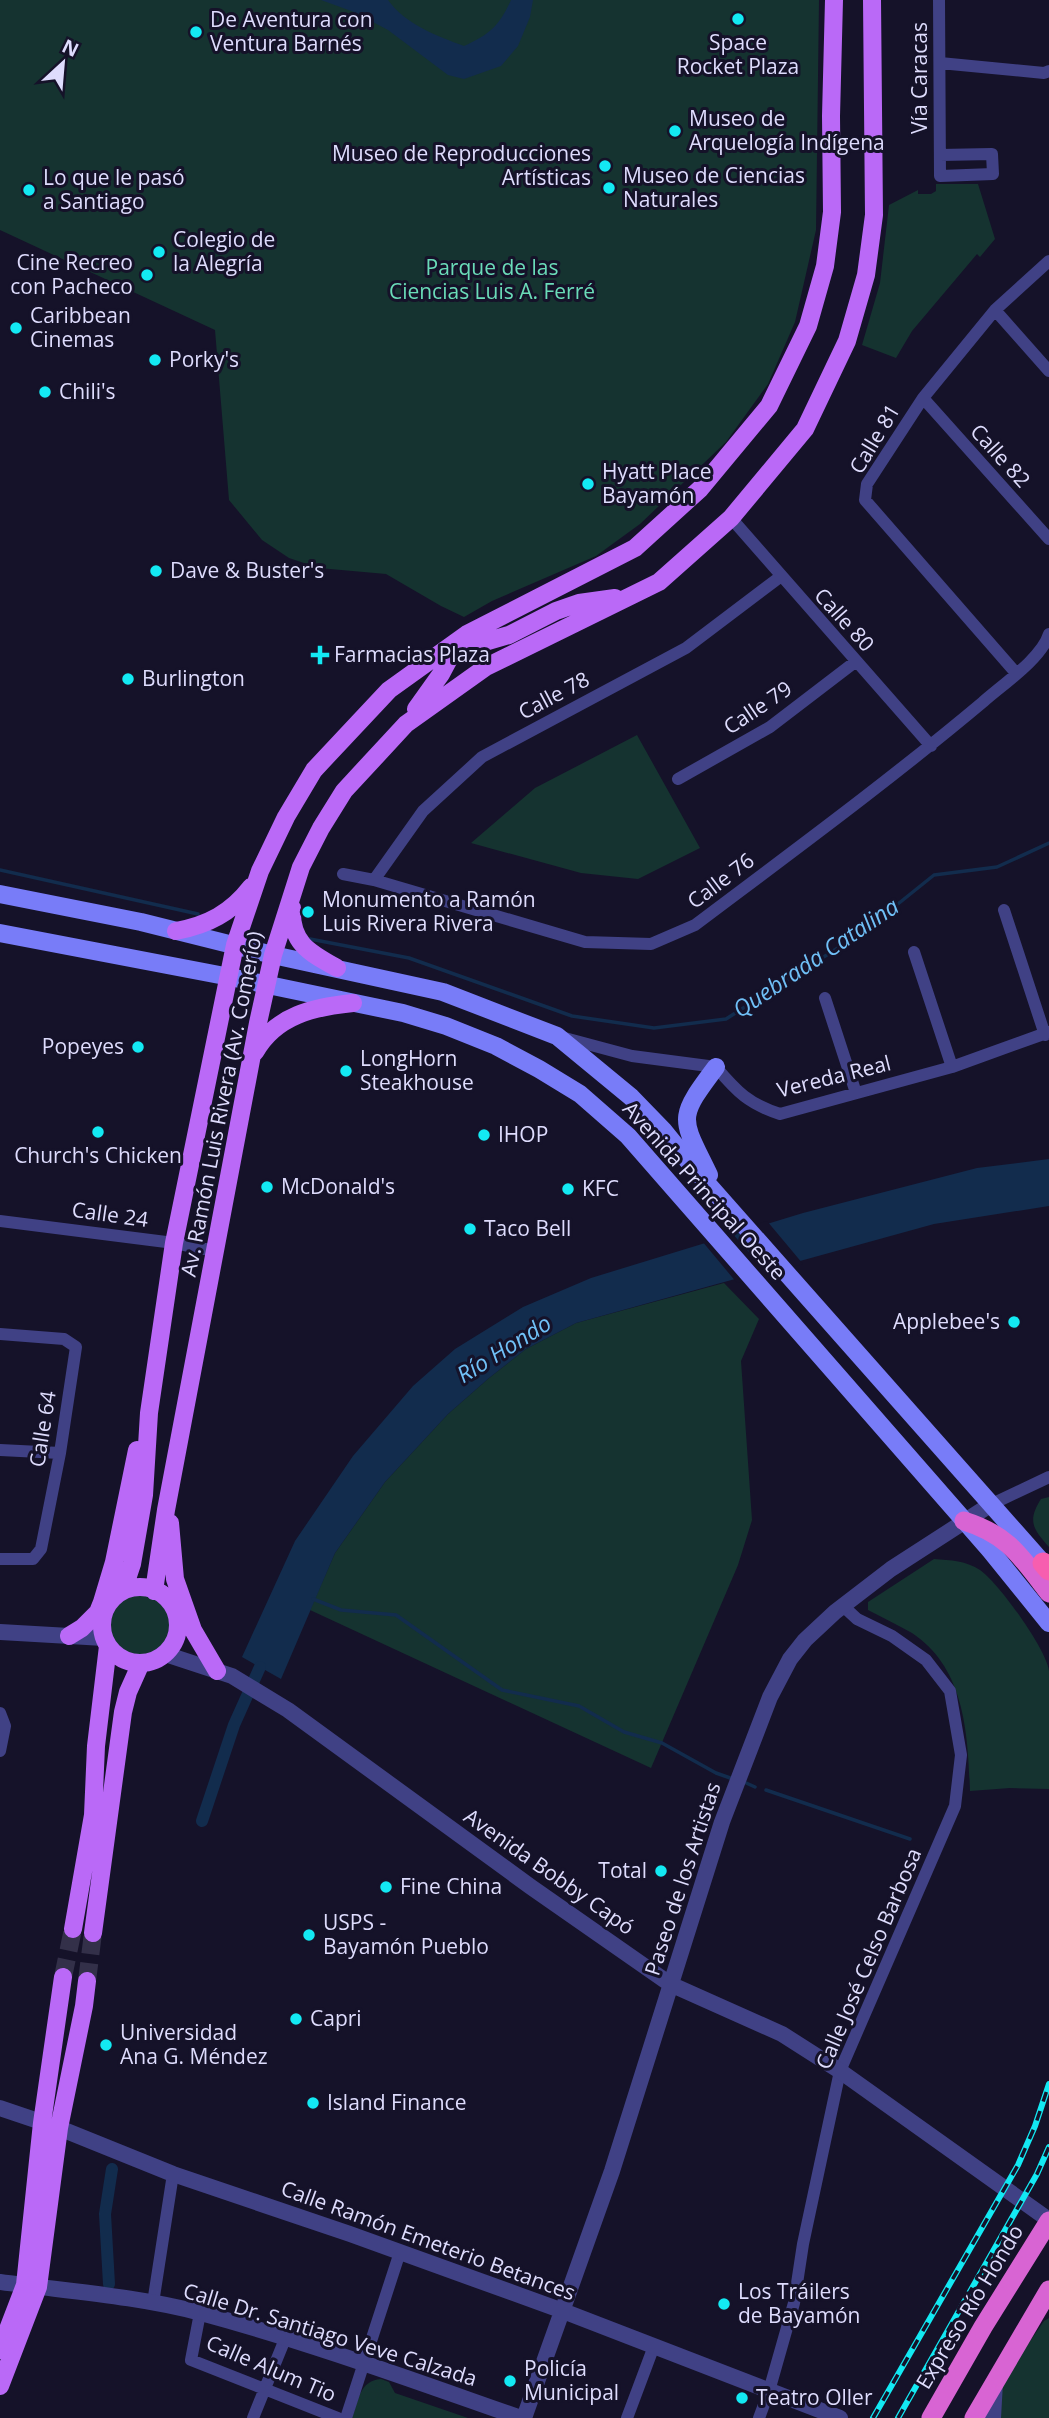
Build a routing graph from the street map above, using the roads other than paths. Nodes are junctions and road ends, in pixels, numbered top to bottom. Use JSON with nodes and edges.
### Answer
{"nodes":[{"id":1,"x":834,"y":0,"type":"edge"},
{"id":2,"x":872,"y":0,"type":"edge"},
{"id":3,"x":939,"y":0,"type":"edge"},
{"id":4,"x":940,"y":63,"type":"junction"},
{"id":5,"x":1049,"y":71,"type":"edge"},
{"id":6,"x":940,"y":155,"type":"dead end"},
{"id":7,"x":1049,"y":261,"type":"edge"},
{"id":8,"x":995,"y":310,"type":"junction"},
{"id":9,"x":1049,"y":371,"type":"edge"},
{"id":10,"x":923,"y":398,"type":"junction"},
{"id":11,"x":731,"y":519,"type":"junction"},
{"id":12,"x":1049,"y":539,"type":"edge"},
{"id":13,"x":780,"y":577,"type":"junction"},
{"id":14,"x":634,"y":595,"type":"junction"},
{"id":15,"x":1049,"y":634,"type":"edge"},
{"id":16,"x":459,"y":640,"type":"junction"},
{"id":17,"x":855,"y":662,"type":"junction"},
{"id":18,"x":1016,"y":673,"type":"junction"},
{"id":19,"x":406,"y":723,"type":"junction"},
{"id":20,"x":931,"y":746,"type":"junction"},
{"id":21,"x":678,"y":779,"type":"dead end"},
{"id":22,"x":343,"y":874,"type":"dead end"},
{"id":23,"x":257,"y":879,"type":"junction"},
{"id":24,"x":374,"y":880,"type":"junction"},
{"id":25,"x":294,"y":887,"type":"junction"},
{"id":26,"x":0,"y":894,"type":"edge"},
{"id":27,"x":1004,"y":910,"type":"dead end"},
{"id":28,"x":176,"y":931,"type":"junction"},
{"id":29,"x":0,"y":933,"type":"edge"},
{"id":30,"x":235,"y":945,"type":"junction"},
{"id":31,"x":914,"y":952,"type":"dead end"},
{"id":32,"x":273,"y":955,"type":"junction"},
{"id":33,"x":337,"y":968,"type":"junction"},
{"id":34,"x":230,"y":976,"type":"junction"},
{"id":35,"x":266,"y":984,"type":"junction"},
{"id":36,"x":825,"y":998,"type":"dead end"},
{"id":37,"x":353,"y":1003,"type":"junction"},
{"id":38,"x":1047,"y":1033,"type":"edge"},
{"id":39,"x":557,"y":1036,"type":"junction"},
{"id":40,"x":250,"y":1061,"type":"junction"},
{"id":41,"x":716,"y":1067,"type":"junction"},
{"id":42,"x":952,"y":1067,"type":"junction"},
{"id":43,"x":856,"y":1093,"type":"junction"},
{"id":44,"x":720,"y":1197,"type":"junction"},
{"id":45,"x":0,"y":1221,"type":"edge"},
{"id":46,"x":174,"y":1243,"type":"junction"},
{"id":47,"x":215,"y":1251,"type":"junction"},
{"id":48,"x":0,"y":1334,"type":"edge"},
{"id":49,"x":149,"y":1413,"type":"junction"},
{"id":50,"x":0,"y":1450,"type":"edge"},
{"id":51,"x":60,"y":1453,"type":"junction"},
{"id":52,"x":1046,"y":1480,"type":"edge"},
{"id":53,"x":990,"y":1504,"type":"junction"},
{"id":54,"x":166,"y":1510,"type":"junction"},
{"id":55,"x":964,"y":1521,"type":"junction"},
{"id":56,"x":0,"y":1559,"type":"edge"},
{"id":57,"x":1047,"y":1569,"type":"edge"},
{"id":58,"x":123,"y":1591,"type":"junction"},
{"id":59,"x":154,"y":1591,"type":"junction"},
{"id":60,"x":1049,"y":1592,"type":"edge"},
{"id":61,"x":843,"y":1606,"type":"junction"},
{"id":62,"x":1049,"y":1623,"type":"edge"},
{"id":63,"x":0,"y":1632,"type":"edge"},
{"id":64,"x":69,"y":1636,"type":"junction"},
{"id":65,"x":106,"y":1642,"type":"junction"},
{"id":66,"x":165,"y":1654,"type":"junction"},
{"id":67,"x":141,"y":1663,"type":"junction"},
{"id":68,"x":217,"y":1671,"type":"junction"},
{"id":69,"x":1,"y":1715,"type":"edge"},
{"id":70,"x":0,"y":1751,"type":"edge"},
{"id":71,"x":73,"y":1929,"type":"tunnel mouth"},
{"id":72,"x":93,"y":1933,"type":"tunnel mouth"},
{"id":73,"x":670,"y":1984,"type":"junction"},
{"id":74,"x":840,"y":2071,"type":"junction"},
{"id":75,"x":0,"y":2108,"type":"edge"},
{"id":76,"x":50,"y":2126,"type":"junction"},
{"id":77,"x":173,"y":2174,"type":"junction"},
{"id":78,"x":1049,"y":2220,"type":"edge"},
{"id":79,"x":400,"y":2252,"type":"junction"},
{"id":80,"x":0,"y":2282,"type":"edge"},
{"id":81,"x":31,"y":2286,"type":"junction"},
{"id":82,"x":1049,"y":2290,"type":"edge"},
{"id":83,"x":153,"y":2303,"type":"junction"},
{"id":84,"x":1049,"y":2310,"type":"edge"},
{"id":85,"x":563,"y":2311,"type":"junction"},
{"id":86,"x":200,"y":2313,"type":"junction"},
{"id":87,"x":1027,"y":2329,"type":"junction"},
{"id":88,"x":285,"y":2339,"type":"junction"},
{"id":89,"x":654,"y":2346,"type":"junction"},
{"id":90,"x":0,"y":2350,"type":"edge"},
{"id":91,"x":365,"y":2364,"type":"junction"},
{"id":92,"x":995,"y":2382,"type":"junction"},
{"id":93,"x":0,"y":2386,"type":"edge"},
{"id":94,"x":265,"y":2388,"type":"junction"},
{"id":95,"x":769,"y":2391,"type":"junction"},
{"id":96,"x":253,"y":2418,"type":"edge"},
{"id":97,"x":338,"y":2418,"type":"edge"},
{"id":98,"x":346,"y":2418,"type":"edge"},
{"id":99,"x":523,"y":2418,"type":"edge"},
{"id":100,"x":626,"y":2418,"type":"edge"},
{"id":101,"x":759,"y":2418,"type":"edge"},
{"id":102,"x":840,"y":2418,"type":"edge"},
{"id":103,"x":931,"y":2418,"type":"edge"},
{"id":104,"x":974,"y":2418,"type":"edge"},
{"id":105,"x":993,"y":2418,"type":"edge"}],
"edges":[{"from":1,"to":16,"type":"main road","name":"Av. Ramón Luis Rivera (Av. Comerío)"},
{"from":2,"to":11,"type":"main road","name":"Av. Ramón Luis Rivera (Av. Comerío)"},
{"from":3,"to":4,"type":"street","name":"Vía Caracas"},
{"from":4,"to":5,"type":"street"},
{"from":4,"to":6,"type":"street","name":"Vía Caracas"},
{"from":7,"to":8,"type":"street","name":"Calle 81"},
{"from":8,"to":9,"type":"street"},
{"from":8,"to":10,"type":"street","name":"Calle 81"},
{"from":10,"to":12,"type":"street","name":"Calle 82"},
{"from":10,"to":18,"type":"street","name":"Calle 81"},
{"from":11,"to":13,"type":"street","name":"Calle 80"},
{"from":11,"to":14,"type":"main road","name":"Av. Ramón Luis Rivera (Av. Comerío)"},
{"from":13,"to":17,"type":"street","name":"Calle 80"},
{"from":13,"to":24,"type":"street","name":"Calle 78"},
{"from":14,"to":16,"type":"main road"},
{"from":14,"to":19,"type":"main road","name":"Av. Ramón Luis Rivera (Av. Comerío)"},
{"from":15,"to":18,"type":"street","name":"Calle 76"},
{"from":16,"to":19,"type":"main road"},
{"from":16,"to":23,"type":"main road","name":"Av. Ramón Luis Rivera (Av. Comerío)"},
{"from":17,"to":20,"type":"street","name":"Calle 80"},
{"from":17,"to":21,"type":"street","name":"Calle 79"},
{"from":18,"to":20,"type":"street","name":"Calle 76"},
{"from":19,"to":25,"type":"main road","name":"Av. Ramón Luis Rivera (Av. Comerío)"},
{"from":20,"to":24,"type":"street","name":"Calle 76"},
{"from":22,"to":24,"type":"street","name":"Calle 76"},
{"from":23,"to":28,"type":"main road"},
{"from":23,"to":30,"type":"main road","name":"Av. Ramón Luis Rivera (Av. Comerío)"},
{"from":25,"to":32,"type":"main road","name":"Av. Ramón Luis Rivera (Av. Comerío)"},
{"from":25,"to":33,"type":"main road"},
{"from":26,"to":28,"type":"main road","name":"Avenida Principal Oeste"},
{"from":27,"to":38,"type":"street"},
{"from":28,"to":30,"type":"main road","name":"Avenida Principal Oeste"},
{"from":29,"to":34,"type":"main road","name":"Avenida Principal Oeste"},
{"from":30,"to":32,"type":"main road","name":"Avenida Principal Oeste"},
{"from":30,"to":34,"type":"main road","name":"Av. Ramón Luis Rivera (Av. Comerío)"},
{"from":31,"to":42,"type":"street"},
{"from":32,"to":33,"type":"main road","name":"Avenida Principal Oeste"},
{"from":32,"to":35,"type":"main road","name":"Av. Ramón Luis Rivera (Av. Comerío)"},
{"from":33,"to":39,"type":"main road","name":"Avenida Principal Oeste"},
{"from":34,"to":35,"type":"main road","name":"Avenida Principal Oeste"},
{"from":34,"to":46,"type":"main road","name":"Av. Ramón Luis Rivera (Av. Comerío)"},
{"from":35,"to":37,"type":"main road","name":"Avenida Principal Oeste"},
{"from":35,"to":40,"type":"main road","name":"Av. Ramón Luis Rivera (Av. Comerío)"},
{"from":36,"to":43,"type":"street"},
{"from":37,"to":40,"type":"main road"},
{"from":37,"to":55,"type":"main road","name":"Avenida Principal Oeste"},
{"from":38,"to":42,"type":"street","name":"Vereda Real"},
{"from":39,"to":41,"type":"street"},
{"from":39,"to":44,"type":"main road","name":"Avenida Principal Oeste"},
{"from":40,"to":47,"type":"main road","name":"Av. Ramón Luis Rivera (Av. Comerío)"},
{"from":41,"to":43,"type":"street","name":"Vereda Real"},
{"from":41,"to":44,"type":"main road"},
{"from":42,"to":43,"type":"street","name":"Vereda Real"},
{"from":44,"to":53,"type":"main road","name":"Avenida Principal Oeste"},
{"from":45,"to":46,"type":"street","name":"Calle 24"},
{"from":46,"to":47,"type":"street","name":"Calle 24"},
{"from":46,"to":49,"type":"main road","name":"Av. Ramón Luis Rivera (Av. Comerío)"},
{"from":47,"to":54,"type":"main road","name":"Av. Ramón Luis Rivera (Av. Comerío)"},
{"from":48,"to":51,"type":"street","name":"Calle 64"},
{"from":49,"to":58,"type":"main road","name":"Av. Ramón Luis Rivera (Av. Comerío)"},
{"from":49,"to":64,"type":"main road"},
{"from":50,"to":51,"type":"street"},
{"from":51,"to":56,"type":"street","name":"Calle 64"},
{"from":52,"to":53,"type":"street","name":"Paseo de los Artistas"},
{"from":53,"to":55,"type":"street","name":"Paseo de los Artistas"},
{"from":53,"to":57,"type":"main road","name":"Avenida Principal Oeste"},
{"from":54,"to":59,"type":"main road","name":"Av. Ramón Luis Rivera (Av. Comerío)"},
{"from":54,"to":68,"type":"main road"},
{"from":55,"to":60,"type":"highway"},
{"from":55,"to":61,"type":"street","name":"Paseo de los Artistas"},
{"from":55,"to":62,"type":"main road","name":"Avenida Principal Oeste"},
{"from":58,"to":59,"type":"main road"},
{"from":58,"to":65,"type":"main road"},
{"from":59,"to":66,"type":"main road"},
{"from":61,"to":73,"type":"street","name":"Paseo de los Artistas"},
{"from":61,"to":74,"type":"street","name":"Calle José Celso Barbosa"},
{"from":63,"to":64,"type":"street"},
{"from":64,"to":65,"type":"street"},
{"from":65,"to":67,"type":"main road"},
{"from":65,"to":71,"type":"main road"},
{"from":66,"to":67,"type":"main road"},
{"from":66,"to":68,"type":"street","name":"Avenida Bobby Capó"},
{"from":67,"to":72,"type":"main road"},
{"from":68,"to":73,"type":"street","name":"Avenida Bobby Capó"},
{"from":69,"to":70,"type":"street"},
{"from":73,"to":74,"type":"street","name":"Avenida Bobby Capó"},
{"from":73,"to":85,"type":"street","name":"Paseo de los Artistas"},
{"from":74,"to":78,"type":"street","name":"Avenida Bobby Capó"},
{"from":74,"to":95,"type":"street","name":"Calle José Celso Barbosa"},
{"from":75,"to":76,"type":"street","name":"Calle Ramón Emeterio Betances"},
{"from":76,"to":76,"type":"main road"},
{"from":76,"to":77,"type":"street","name":"Calle Ramón Emeterio Betances"},
{"from":76,"to":81,"type":"main road"},
{"from":77,"to":79,"type":"street","name":"Calle Ramón Emeterio Betances"},
{"from":77,"to":83,"type":"street"},
{"from":78,"to":103,"type":"highway","name":"Expreso Río Hondo"},
{"from":79,"to":85,"type":"street","name":"Calle Ramón Emeterio Betances"},
{"from":79,"to":91,"type":"street"},
{"from":80,"to":81,"type":"street","name":"Calle Dr. Santiago Veve Calzada"},
{"from":81,"to":83,"type":"street","name":"Calle Dr. Santiago Veve Calzada"},
{"from":81,"to":90,"type":"main road"},
{"from":81,"to":93,"type":"main road"},
{"from":82,"to":87,"type":"highway"},
{"from":83,"to":86,"type":"street","name":"Calle Dr. Santiago Veve Calzada"},
{"from":84,"to":87,"type":"highway"},
{"from":85,"to":89,"type":"street","name":"Calle Ramón Emeterio Betances"},
{"from":85,"to":99,"type":"street","name":"Paseo de los Artistas"},
{"from":86,"to":88,"type":"street","name":"Calle Dr. Santiago Veve Calzada"},
{"from":86,"to":94,"type":"street","name":"Calle Alum Tio"},
{"from":87,"to":92,"type":"highway"},
{"from":88,"to":91,"type":"street","name":"Calle Dr. Santiago Veve Calzada"},
{"from":88,"to":94,"type":"street"},
{"from":89,"to":95,"type":"street","name":"Calle Ramón Emeterio Betances"},
{"from":89,"to":100,"type":"street"},
{"from":91,"to":98,"type":"street"},
{"from":91,"to":99,"type":"street","name":"Calle Dr. Santiago Veve Calzada"},
{"from":92,"to":104,"type":"highway"},
{"from":92,"to":105,"type":"street"},
{"from":94,"to":96,"type":"street"},
{"from":94,"to":97,"type":"street","name":"Calle Alum Tio"},
{"from":95,"to":101,"type":"street","name":"Calle José Celso Barbosa"},
{"from":95,"to":102,"type":"street","name":"Calle Ramón Emeterio Betances"}]}
